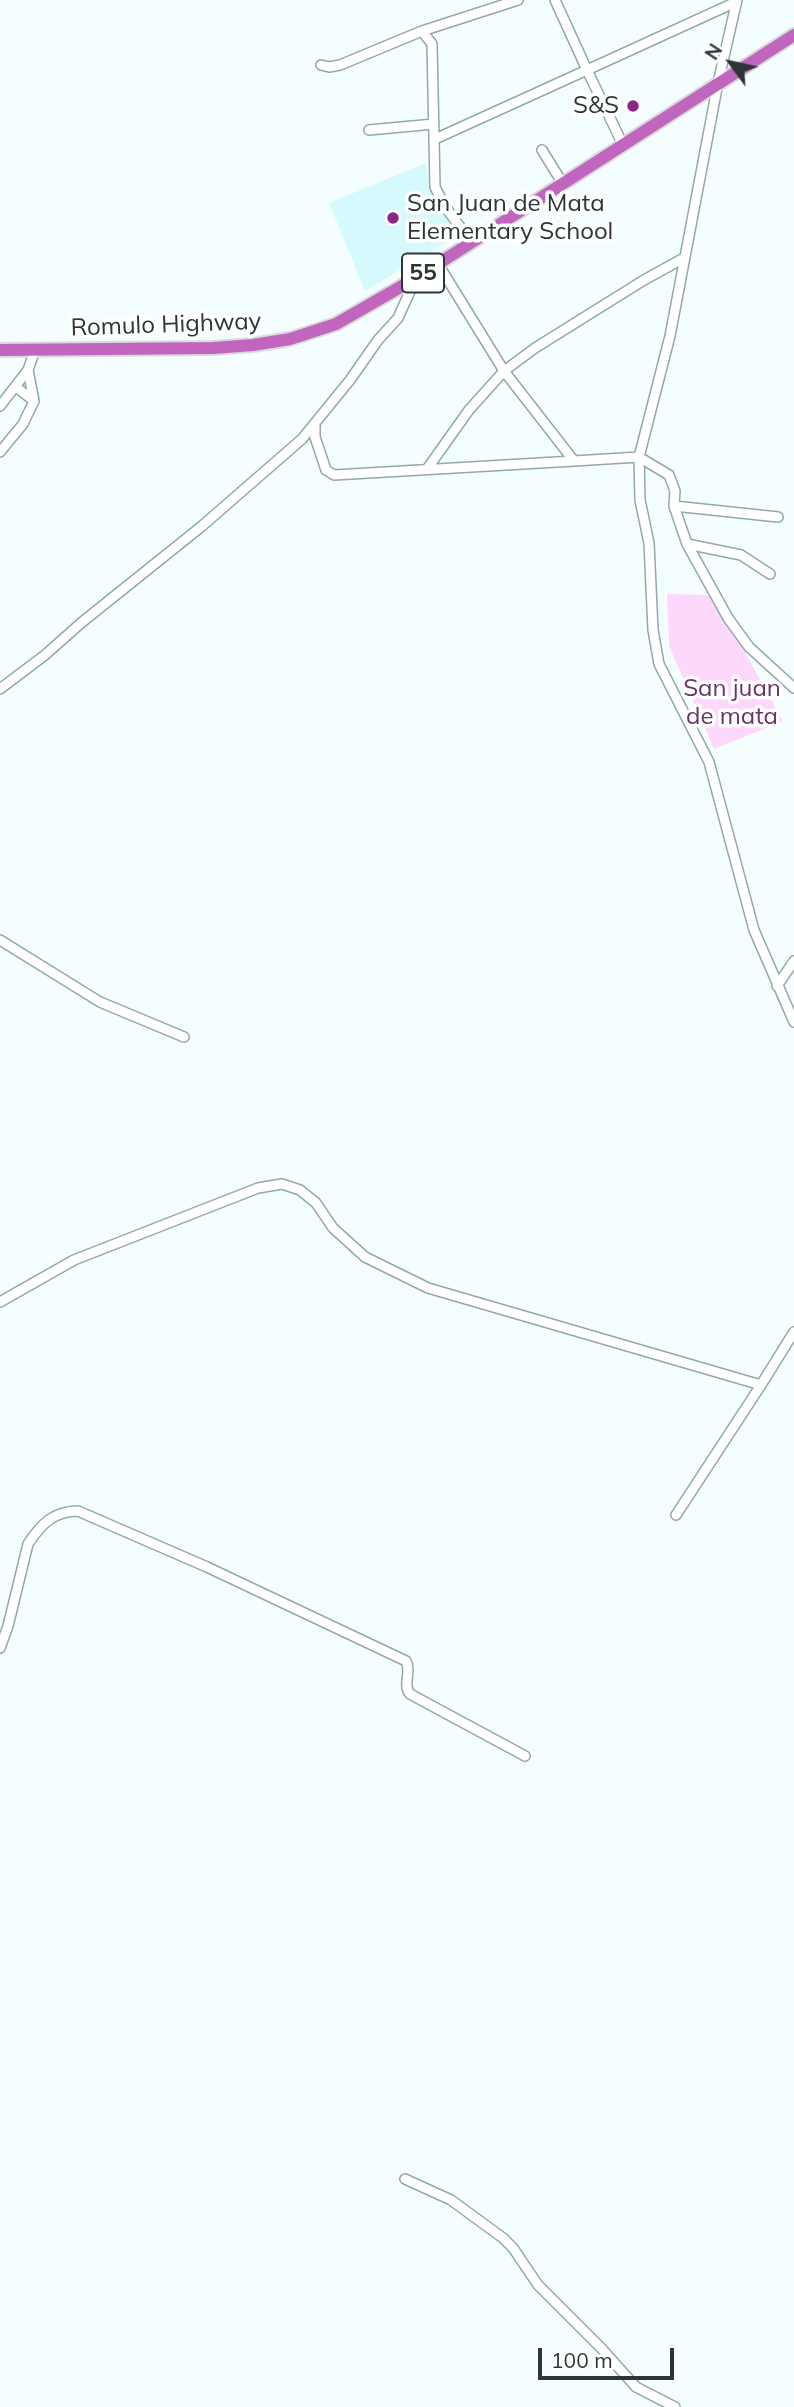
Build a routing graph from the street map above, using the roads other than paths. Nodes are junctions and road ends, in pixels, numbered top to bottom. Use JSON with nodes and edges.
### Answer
{"nodes":[{"id":1,"x":518,"y":0,"type":"edge"},
{"id":2,"x":555,"y":0,"type":"edge"},
{"id":3,"x":737,"y":1,"type":"edge"},
{"id":4,"x":422,"y":31,"type":"junction"},
{"id":5,"x":794,"y":35,"type":"edge"},
{"id":6,"x":321,"y":65,"type":"dead end"},
{"id":7,"x":587,"y":69,"type":"junction"},
{"id":8,"x":718,"y":83,"type":"junction"},
{"id":9,"x":434,"y":124,"type":"junction"},
{"id":10,"x":369,"y":130,"type":"dead end"},
{"id":11,"x":435,"y":139,"type":"junction"},
{"id":12,"x":623,"y":145,"type":"junction"},
{"id":13,"x":542,"y":150,"type":"dead end"},
{"id":14,"x":562,"y":184,"type":"junction"},
{"id":15,"x":471,"y":242,"type":"junction"},
{"id":16,"x":684,"y":258,"type":"junction"},
{"id":17,"x":438,"y":264,"type":"junction"},
{"id":18,"x":416,"y":278,"type":"junction"},
{"id":19,"x":0,"y":350,"type":"edge"},
{"id":20,"x":35,"y":350,"type":"junction"},
{"id":21,"x":28,"y":370,"type":"junction"},
{"id":22,"x":504,"y":371,"type":"junction"},
{"id":23,"x":16,"y":387,"type":"junction"},
{"id":24,"x":34,"y":401,"type":"junction"},
{"id":25,"x":0,"y":406,"type":"edge"},
{"id":26,"x":315,"y":426,"type":"junction"},
{"id":27,"x":0,"y":452,"type":"edge"},
{"id":28,"x":639,"y":457,"type":"junction"},
{"id":29,"x":574,"y":461,"type":"junction"},
{"id":30,"x":427,"y":469,"type":"junction"},
{"id":31,"x":674,"y":506,"type":"junction"},
{"id":32,"x":778,"y":517,"type":"dead end"},
{"id":33,"x":687,"y":544,"type":"junction"},
{"id":34,"x":770,"y":574,"type":"dead end"},
{"id":35,"x":794,"y":688,"type":"edge"},
{"id":36,"x":0,"y":689,"type":"edge"},
{"id":37,"x":0,"y":940,"type":"edge"},
{"id":38,"x":794,"y":961,"type":"edge"},
{"id":39,"x":777,"y":986,"type":"junction"},
{"id":40,"x":794,"y":1022,"type":"edge"},
{"id":41,"x":184,"y":1037,"type":"dead end"},
{"id":42,"x":0,"y":1302,"type":"edge"},
{"id":43,"x":794,"y":1332,"type":"edge"},
{"id":44,"x":761,"y":1385,"type":"junction"},
{"id":45,"x":676,"y":1515,"type":"dead end"},
{"id":46,"x":0,"y":1648,"type":"edge"},
{"id":47,"x":525,"y":1756,"type":"dead end"},
{"id":48,"x":405,"y":2179,"type":"dead end"},
{"id":49,"x":676,"y":2407,"type":"edge"}],
"edges":[{"from":1,"to":4,"type":"street"},
{"from":2,"to":7,"type":"street"},
{"from":3,"to":7,"type":"street"},
{"from":3,"to":8,"type":"street"},
{"from":4,"to":6,"type":"street"},
{"from":4,"to":9,"type":"street"},
{"from":5,"to":8,"type":"highway","name":"Romulo Highway","number":"55"},
{"from":7,"to":11,"type":"street"},
{"from":7,"to":12,"type":"street"},
{"from":8,"to":12,"type":"highway","name":"Romulo Highway","number":"55"},
{"from":8,"to":16,"type":"street"},
{"from":9,"to":10,"type":"street"},
{"from":9,"to":11,"type":"street"},
{"from":11,"to":15,"type":"street"},
{"from":12,"to":14,"type":"highway","name":"Romulo Highway","number":"55"},
{"from":13,"to":14,"type":"street"},
{"from":14,"to":15,"type":"highway","name":"Romulo Highway","number":"55"},
{"from":15,"to":17,"type":"highway","name":"Romulo Highway","number":"55"},
{"from":16,"to":22,"type":"street"},
{"from":16,"to":28,"type":"street"},
{"from":17,"to":18,"type":"highway","name":"Romulo Highway","number":"55"},
{"from":17,"to":22,"type":"street"},
{"from":18,"to":20,"type":"highway","name":"Romulo Highway","number":"55"},
{"from":18,"to":26,"type":"street"},
{"from":19,"to":20,"type":"highway","name":"Romulo Highway","number":"55"},
{"from":20,"to":21,"type":"street"},
{"from":21,"to":23,"type":"street"},
{"from":21,"to":24,"type":"street"},
{"from":22,"to":29,"type":"street"},
{"from":22,"to":30,"type":"street"},
{"from":23,"to":24,"type":"street"},
{"from":23,"to":25,"type":"street"},
{"from":24,"to":27,"type":"street"},
{"from":26,"to":30,"type":"street"},
{"from":26,"to":36,"type":"street"},
{"from":28,"to":29,"type":"street"},
{"from":28,"to":31,"type":"street"},
{"from":28,"to":39,"type":"street"},
{"from":29,"to":30,"type":"street"},
{"from":31,"to":32,"type":"street"},
{"from":31,"to":33,"type":"street"},
{"from":33,"to":34,"type":"street"},
{"from":33,"to":35,"type":"street"},
{"from":37,"to":41,"type":"street"},
{"from":38,"to":39,"type":"street"},
{"from":39,"to":40,"type":"street"},
{"from":42,"to":44,"type":"street"},
{"from":43,"to":44,"type":"street"},
{"from":44,"to":45,"type":"street"},
{"from":46,"to":47,"type":"street"},
{"from":48,"to":49,"type":"street"}]}
